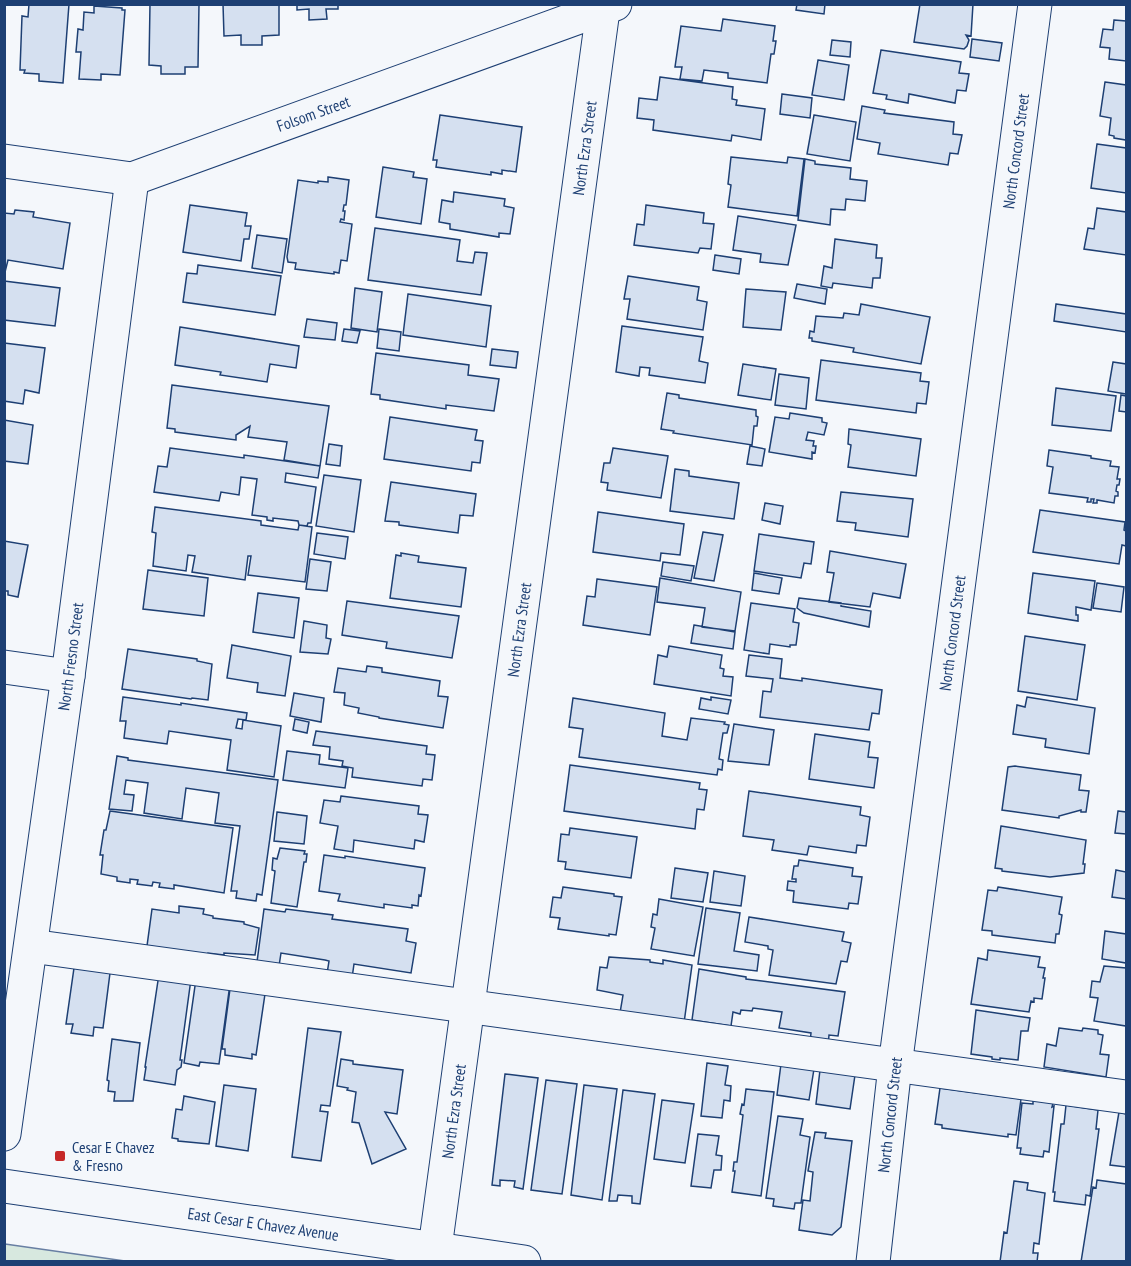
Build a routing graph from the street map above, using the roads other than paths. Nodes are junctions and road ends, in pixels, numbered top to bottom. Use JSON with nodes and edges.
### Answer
{"nodes":[{"id":1,"x":1035,"y":4,"type":"edge"},
{"id":2,"x":609,"y":7,"type":"edge"},
{"id":3,"x":4,"y":161,"type":"edge"},
{"id":4,"x":132,"y":179,"type":"junction"},
{"id":5,"x":4,"y":667,"type":"edge"},
{"id":6,"x":69,"y":676,"type":"junction"},
{"id":7,"x":31,"y":946,"type":"junction"},
{"id":8,"x":468,"y":1005,"type":"junction"},
{"id":9,"x":895,"y":1066,"type":"junction"},
{"id":10,"x":1126,"y":1097,"type":"edge"},
{"id":11,"x":4,"y":1134,"type":"edge"},
{"id":12,"x":4,"y":1186,"type":"edge"},
{"id":13,"x":435,"y":1248,"type":"junction"},
{"id":14,"x":524,"y":1262,"type":"edge"},
{"id":15,"x":873,"y":1262,"type":"edge"}],
"edges":[{"from":1,"to":9,"type":"street","name":"North Concord Street"},
{"from":2,"to":4,"type":"street","name":"Folsom Street"},
{"from":2,"to":8,"type":"street","name":"North Ezra Street"},
{"from":3,"to":4,"type":"street","name":"Folsom Street"},
{"from":4,"to":6,"type":"street","name":"North Fresno Street"},
{"from":5,"to":6,"type":"street"},
{"from":6,"to":7,"type":"street","name":"North Fresno Street"},
{"from":7,"to":8,"type":"street"},
{"from":7,"to":11,"type":"street","name":"North Fresno Street"},
{"from":8,"to":9,"type":"street"},
{"from":8,"to":13,"type":"street","name":"North Ezra Street"},
{"from":9,"to":10,"type":"street"},
{"from":9,"to":15,"type":"street","name":"North Concord Street"},
{"from":12,"to":13,"type":"street","name":"East Cesar E Chavez Avenue"},
{"from":13,"to":14,"type":"street","name":"East Cesar E Chavez Avenue"}]}
